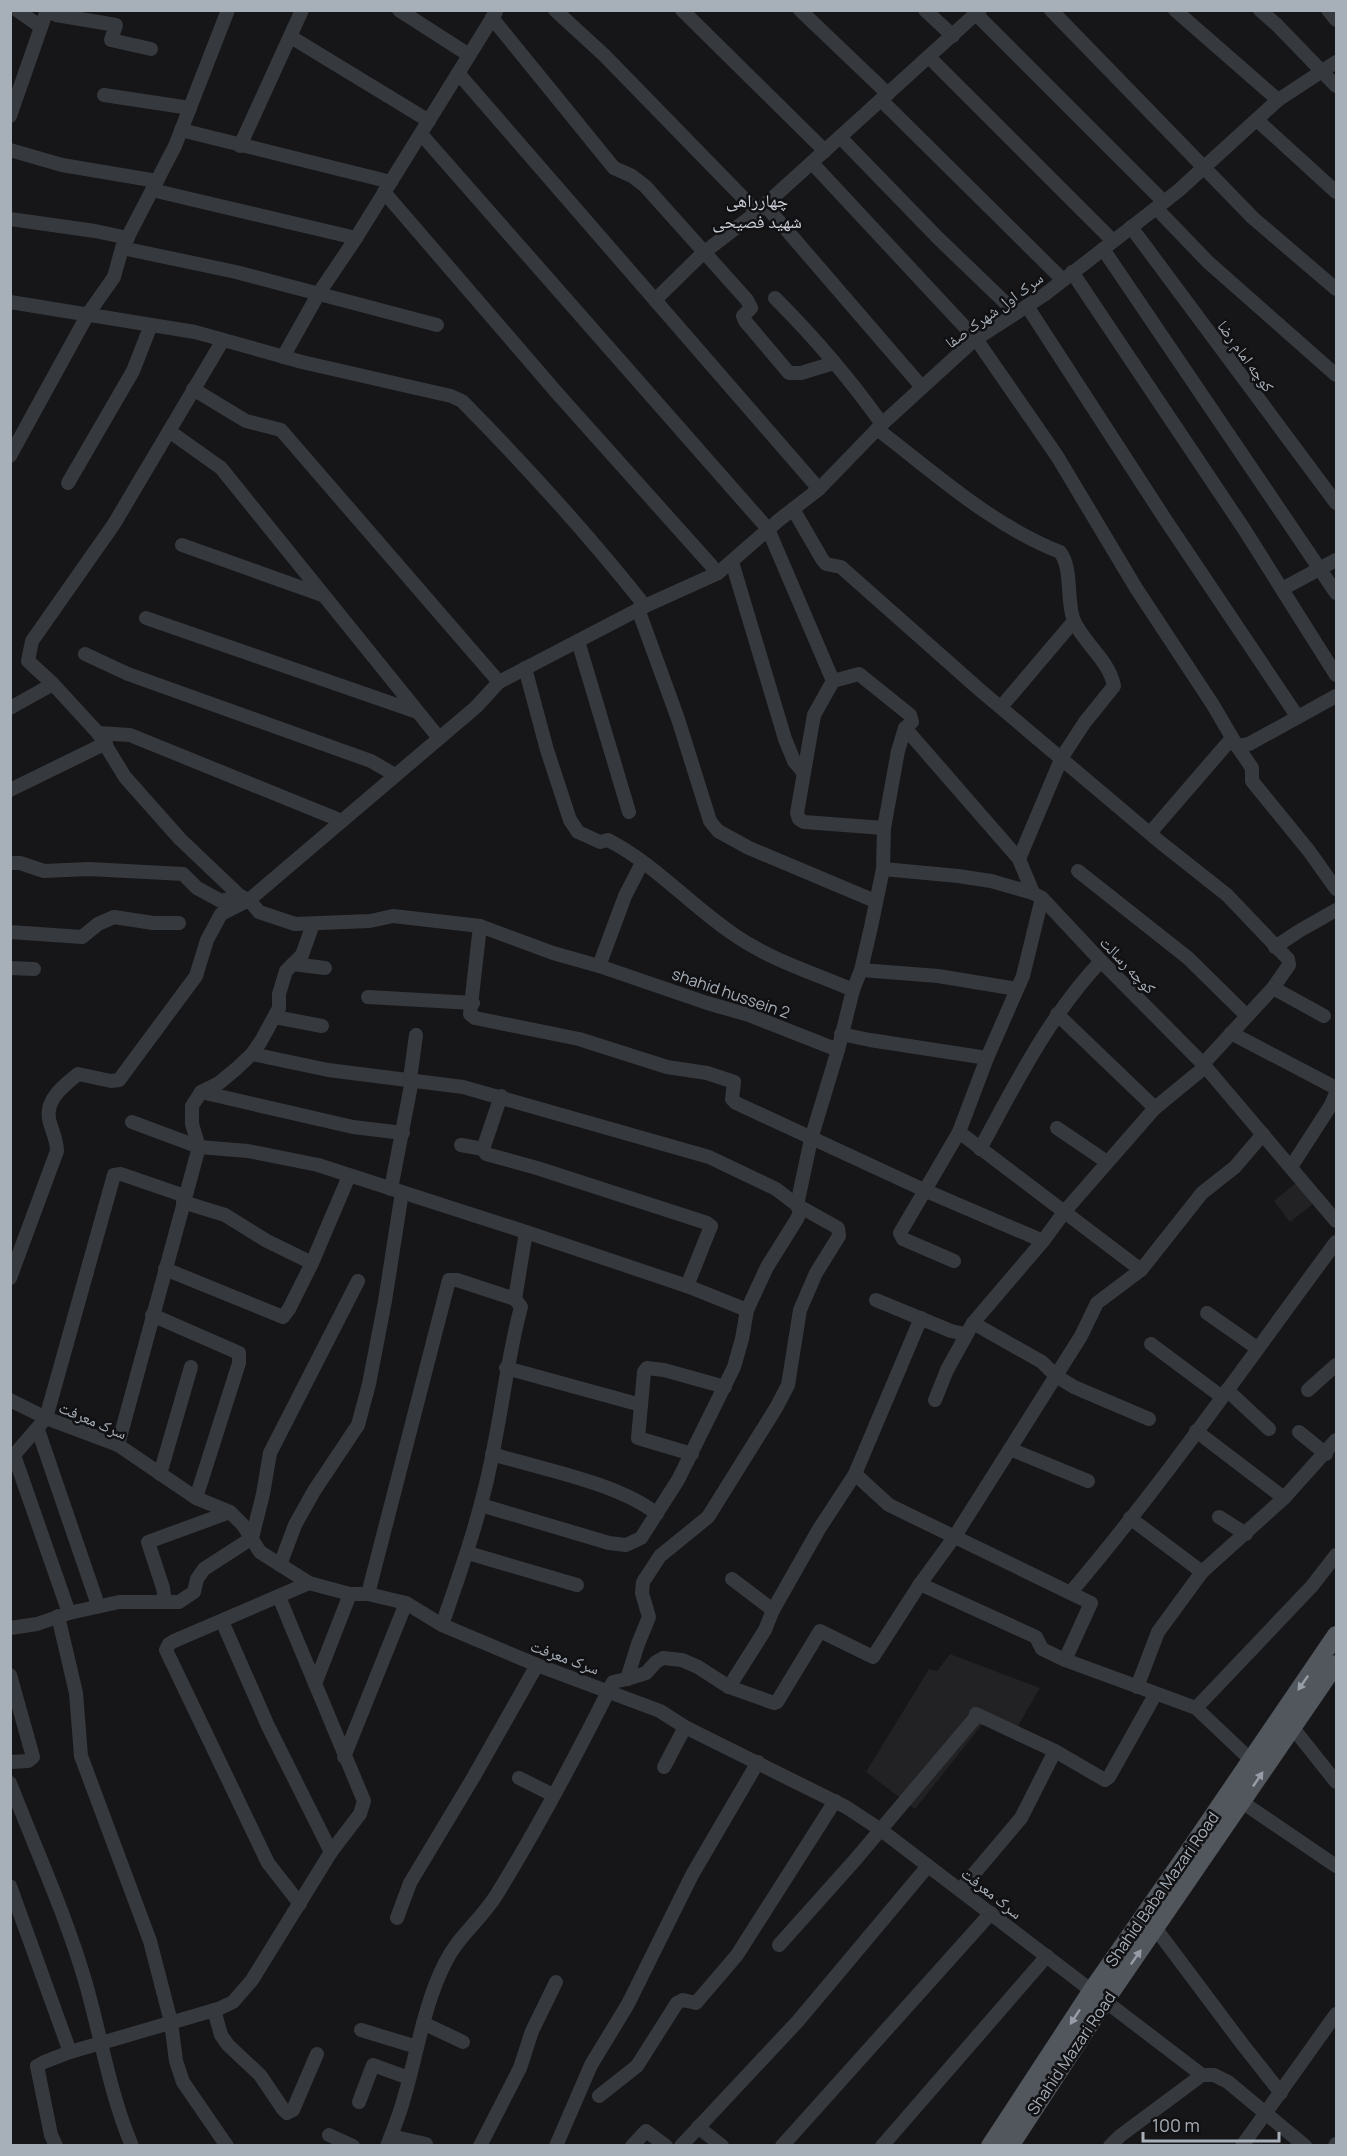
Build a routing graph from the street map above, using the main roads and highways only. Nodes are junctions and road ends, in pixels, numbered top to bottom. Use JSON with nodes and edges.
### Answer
{"nodes":[{"id":1,"x":1336,"y":1635,"type":"edge"},
{"id":2,"x":1336,"y":1664,"type":"edge"},
{"id":3,"x":1099,"y":1996,"type":"junction"},
{"id":4,"x":990,"y":2145,"type":"edge"},
{"id":5,"x":1010,"y":2145,"type":"edge"}],
"edges":[{"from":1,"to":3,"type":"main road","name":"Shahid Baba Mazari Road","one_way":true},
{"from":3,"to":2,"type":"main road","name":"Shahid Mazari Road","one_way":true},
{"from":3,"to":4,"type":"main road","name":"Shahid Baba Mazari Road","one_way":true},
{"from":3,"to":5,"type":"main road","name":"Shahid Mazari Road"}]}
